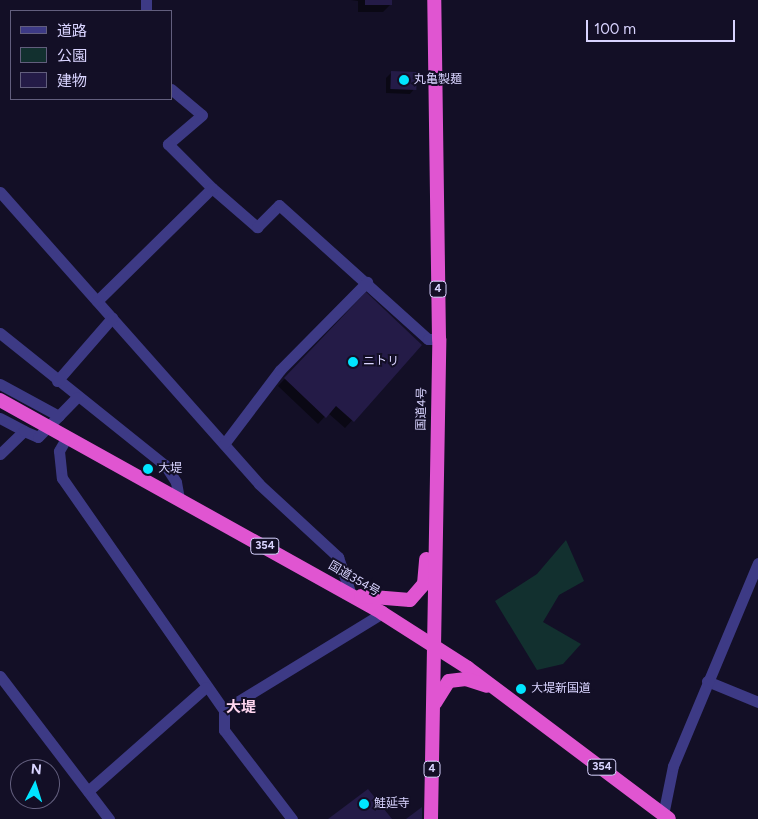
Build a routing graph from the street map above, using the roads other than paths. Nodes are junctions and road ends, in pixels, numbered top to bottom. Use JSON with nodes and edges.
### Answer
{"nodes":[{"id":1,"x":434,"y":0,"type":"edge"},
{"id":2,"x":172,"y":90,"type":"edge"},
{"id":3,"x":212,"y":188,"type":"junction"},
{"id":4,"x":0,"y":192,"type":"edge"},
{"id":5,"x":367,"y":282,"type":"junction"},
{"id":6,"x":97,"y":302,"type":"junction"},
{"id":7,"x":112,"y":318,"type":"junction"},
{"id":8,"x":0,"y":333,"type":"edge"},
{"id":9,"x":438,"y":339,"type":"junction"},
{"id":10,"x":57,"y":381,"type":"junction"},
{"id":11,"x":0,"y":384,"type":"edge"},
{"id":12,"x":77,"y":397,"type":"junction"},
{"id":13,"x":0,"y":400,"type":"edge"},
{"id":14,"x":59,"y":416,"type":"junction"},
{"id":15,"x":0,"y":418,"type":"edge"},
{"id":16,"x":49,"y":427,"type":"junction"},
{"id":17,"x":24,"y":431,"type":"junction"},
{"id":18,"x":67,"y":437,"type":"junction"},
{"id":19,"x":224,"y":444,"type":"junction"},
{"id":20,"x":0,"y":454,"type":"edge"},
{"id":21,"x":179,"y":498,"type":"junction"},
{"id":22,"x":436,"y":521,"type":"junction"},
{"id":23,"x":758,"y":563,"type":"edge"},
{"id":24,"x":351,"y":594,"type":"junction"},
{"id":25,"x":382,"y":613,"type":"junction"},
{"id":26,"x":433,"y":644,"type":"junction"},
{"id":27,"x":0,"y":676,"type":"edge"},
{"id":28,"x":707,"y":681,"type":"junction"},
{"id":29,"x":206,"y":687,"type":"junction"},
{"id":30,"x":500,"y":691,"type":"junction"},
{"id":31,"x":758,"y":702,"type":"edge"},
{"id":32,"x":224,"y":710,"type":"junction"},
{"id":33,"x":432,"y":719,"type":"junction"},
{"id":34,"x":88,"y":791,"type":"junction"},
{"id":35,"x":666,"y":817,"type":"edge"},
{"id":36,"x":109,"y":819,"type":"edge"},
{"id":37,"x":292,"y":819,"type":"edge"},
{"id":38,"x":431,"y":819,"type":"edge"}],
"edges":[{"from":1,"to":9,"type":"highway","name":"国道4号","number":"4"},
{"from":2,"to":3,"type":"street"},
{"from":3,"to":5,"type":"street"},
{"from":3,"to":6,"type":"street"},
{"from":4,"to":6,"type":"street"},
{"from":5,"to":9,"type":"street"},
{"from":5,"to":19,"type":"street"},
{"from":6,"to":7,"type":"street"},
{"from":7,"to":10,"type":"street"},
{"from":7,"to":19,"type":"street"},
{"from":8,"to":10,"type":"street"},
{"from":9,"to":22,"type":"highway","name":"国道4号","number":"4"},
{"from":10,"to":12,"type":"street"},
{"from":11,"to":14,"type":"street"},
{"from":12,"to":14,"type":"street"},
{"from":12,"to":21,"type":"street"},
{"from":13,"to":16,"type":"highway","name":"国道354号","number":"354"},
{"from":14,"to":16,"type":"street"},
{"from":15,"to":17,"type":"street"},
{"from":16,"to":17,"type":"street"},
{"from":16,"to":18,"type":"highway","name":"国道354号","number":"354"},
{"from":17,"to":20,"type":"street"},
{"from":18,"to":21,"type":"highway","name":"国道354号","number":"354"},
{"from":18,"to":29,"type":"street"},
{"from":19,"to":24,"type":"street"},
{"from":21,"to":24,"type":"highway","name":"国道354号","number":"354"},
{"from":22,"to":24,"type":"highway"},
{"from":22,"to":26,"type":"highway","name":"国道4号","number":"4"},
{"from":23,"to":28,"type":"street"},
{"from":24,"to":25,"type":"highway","name":"国道354号","number":"354"},
{"from":25,"to":26,"type":"highway","name":"国道354号","number":"354"},
{"from":25,"to":32,"type":"street"},
{"from":26,"to":30,"type":"highway","name":"国道354号","number":"354"},
{"from":26,"to":33,"type":"highway","name":"国道4号","number":"4"},
{"from":27,"to":34,"type":"street"},
{"from":28,"to":31,"type":"street"},
{"from":28,"to":35,"type":"street"},
{"from":29,"to":32,"type":"street"},
{"from":29,"to":34,"type":"street"},
{"from":30,"to":33,"type":"highway"},
{"from":30,"to":35,"type":"highway","name":"国道354号","number":"354"},
{"from":32,"to":37,"type":"street"},
{"from":33,"to":38,"type":"highway","name":"国道4号","number":"4"},
{"from":34,"to":36,"type":"street"}]}
